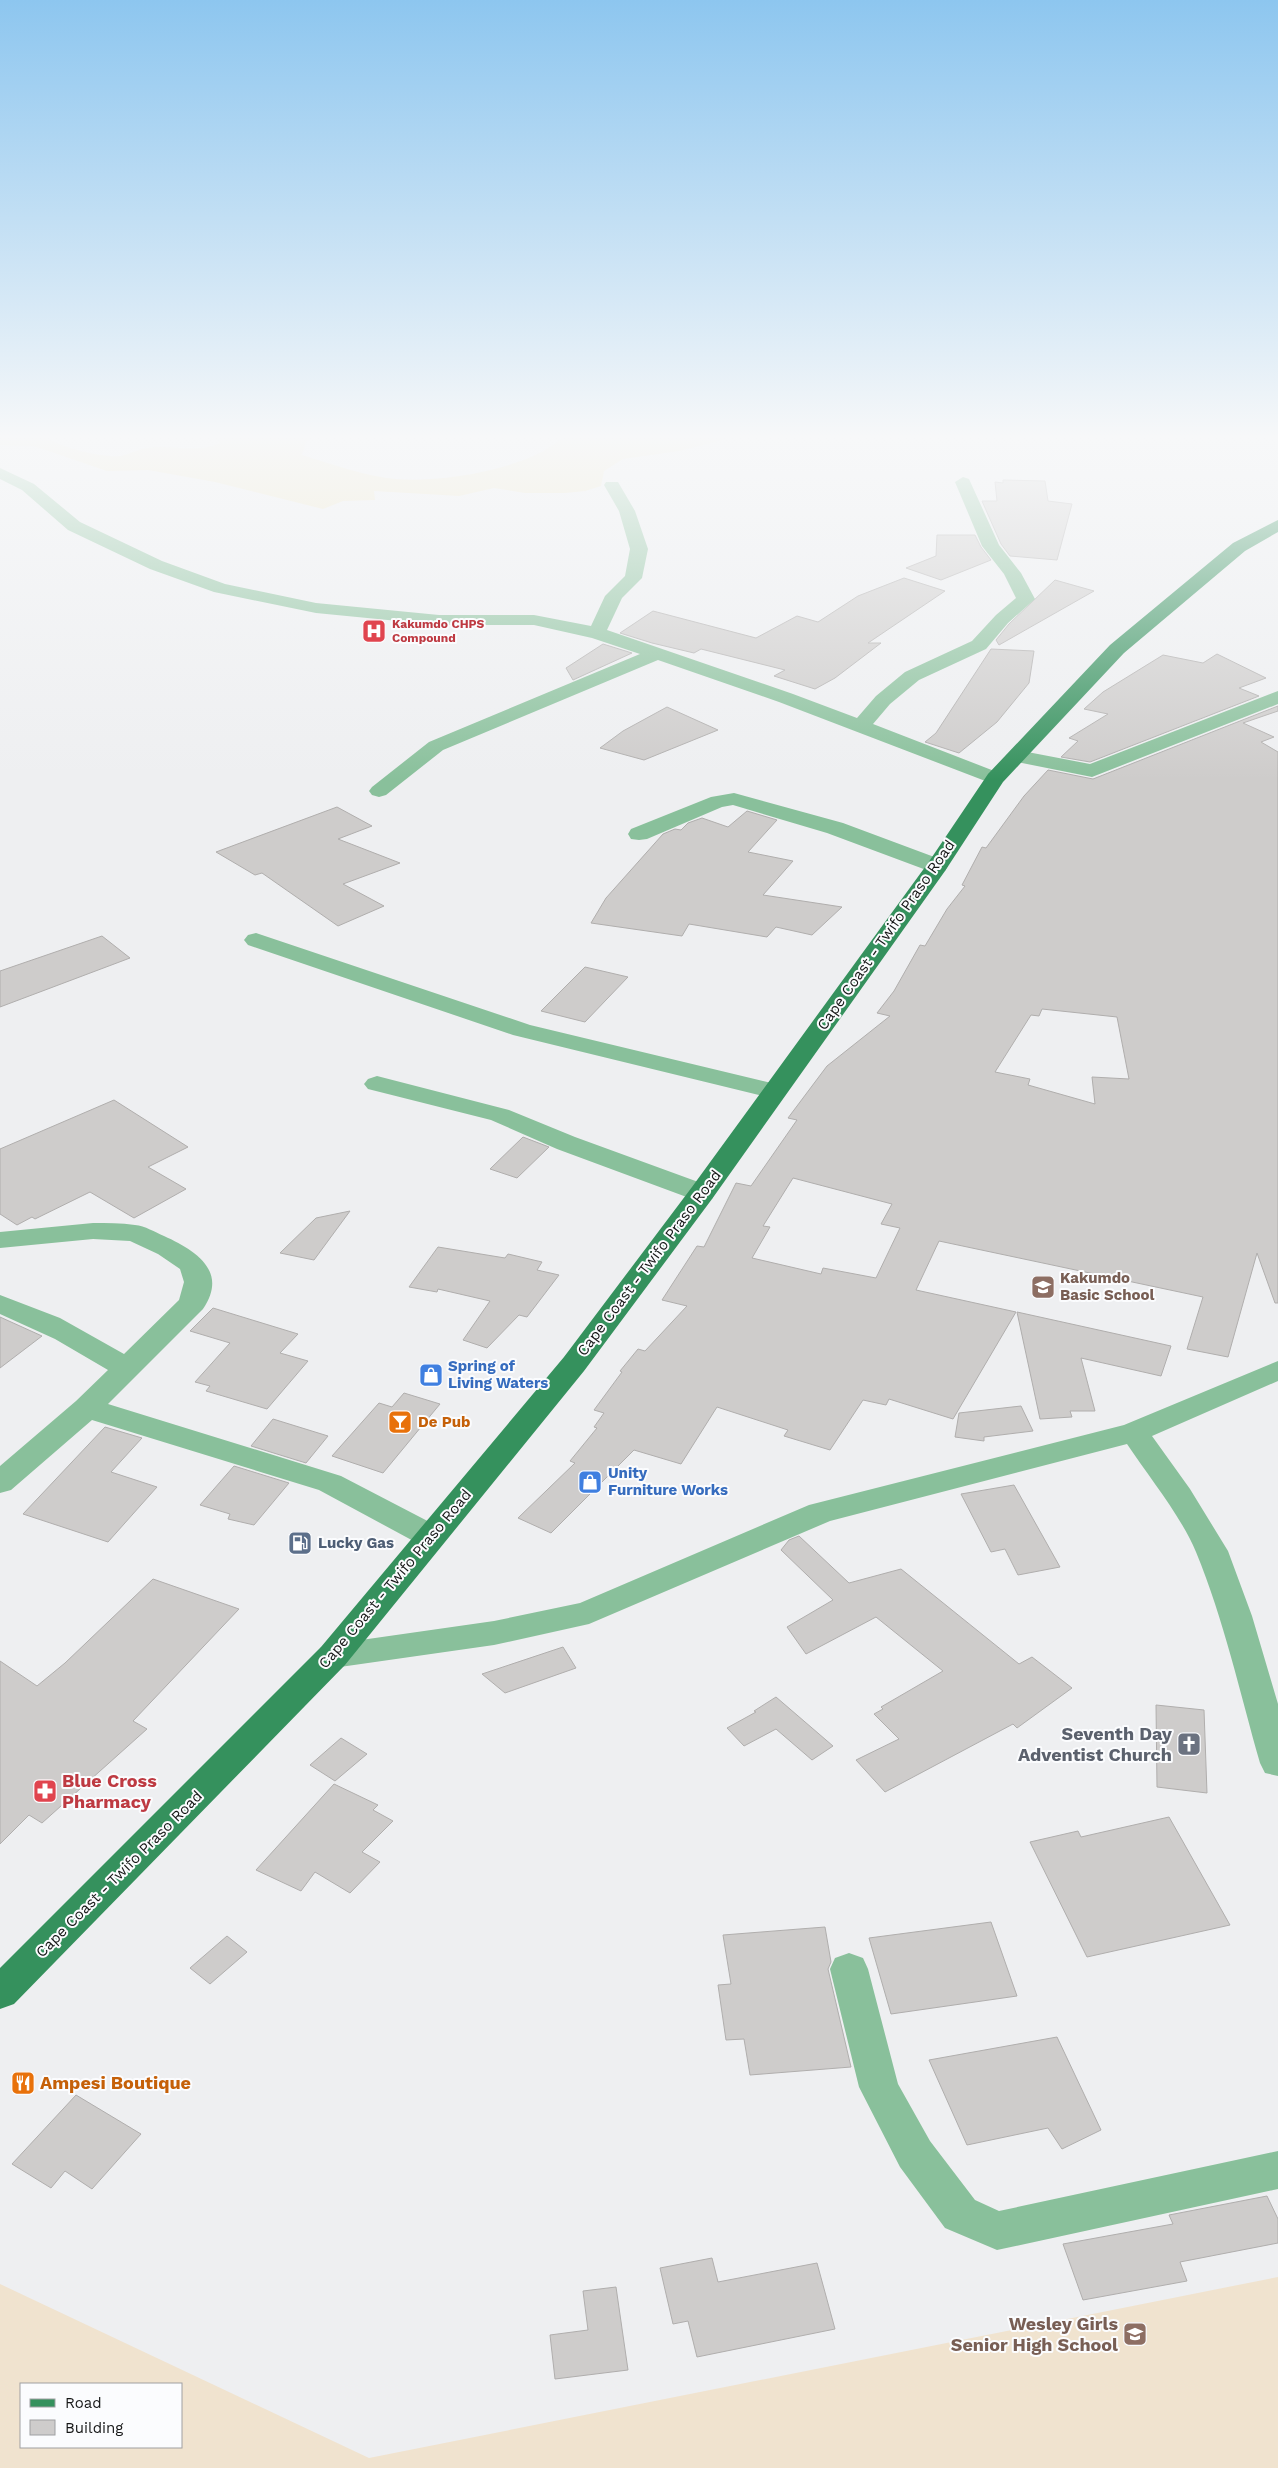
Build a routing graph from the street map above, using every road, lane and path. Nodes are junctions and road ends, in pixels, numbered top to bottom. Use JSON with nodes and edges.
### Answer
{"nodes":[{"id":1,"x":123,"y":549,"type":"edge"},
{"id":2,"x":639,"y":549,"type":"edge"},
{"id":3,"x":993,"y":549,"type":"edge"},
{"id":4,"x":1236,"y":549,"type":"edge"},
{"id":5,"x":597,"y":633,"type":"junction"},
{"id":6,"x":656,"y":654,"type":"junction"},
{"id":7,"x":1278,"y":697,"type":"edge"},
{"id":8,"x":860,"y":727,"type":"junction"},
{"id":9,"x":1017,"y":756,"type":"junction"},
{"id":10,"x":995,"y":778,"type":"junction"},
{"id":11,"x":379,"y":791,"type":"dead end"},
{"id":12,"x":639,"y":834,"type":"dead end"},
{"id":13,"x":937,"y":866,"type":"junction"},
{"id":14,"x":256,"y":940,"type":"dead end"},
{"id":15,"x":377,"y":1084,"type":"dead end"},
{"id":16,"x":775,"y":1091,"type":"junction"},
{"id":17,"x":702,"y":1193,"type":"junction"},
{"id":18,"x":0,"y":1240,"type":"edge"},
{"id":19,"x":0,"y":1304,"type":"edge"},
{"id":20,"x":126,"y":1368,"type":"junction"},
{"id":21,"x":1278,"y":1370,"type":"edge"},
{"id":22,"x":87,"y":1408,"type":"junction"},
{"id":23,"x":1134,"y":1432,"type":"junction"},
{"id":24,"x":0,"y":1483,"type":"edge"},
{"id":25,"x":430,"y":1536,"type":"junction"},
{"id":26,"x":333,"y":1656,"type":"junction"},
{"id":27,"x":1278,"y":1764,"type":"edge"},
{"id":28,"x":848,"y":1969,"type":"dead end"},
{"id":29,"x":0,"y":1993,"type":"edge"},
{"id":30,"x":1278,"y":2170,"type":"edge"}],
"edges":[{"from":1,"to":5,"type":"street"},
{"from":2,"to":5,"type":"street"},
{"from":3,"to":8,"type":"street"},
{"from":4,"to":9,"type":"main road","name":"Cape Coast - Twifo Praso Road"},
{"from":5,"to":6,"type":"street"},
{"from":6,"to":8,"type":"street"},
{"from":6,"to":11,"type":"street"},
{"from":7,"to":9,"type":"street"},
{"from":8,"to":10,"type":"street"},
{"from":9,"to":10,"type":"main road","name":"Cape Coast - Twifo Praso Road"},
{"from":10,"to":13,"type":"main road","name":"Cape Coast - Twifo Praso Road"},
{"from":12,"to":13,"type":"street"},
{"from":13,"to":16,"type":"main road","name":"Cape Coast - Twifo Praso Road"},
{"from":14,"to":16,"type":"street"},
{"from":15,"to":17,"type":"street"},
{"from":16,"to":17,"type":"main road","name":"Cape Coast - Twifo Praso Road"},
{"from":17,"to":25,"type":"main road","name":"Cape Coast - Twifo Praso Road"},
{"from":18,"to":20,"type":"street"},
{"from":19,"to":20,"type":"street"},
{"from":20,"to":22,"type":"street"},
{"from":21,"to":23,"type":"street"},
{"from":22,"to":24,"type":"street"},
{"from":22,"to":25,"type":"street"},
{"from":23,"to":26,"type":"street"},
{"from":23,"to":27,"type":"street"},
{"from":25,"to":26,"type":"main road","name":"Cape Coast - Twifo Praso Road"},
{"from":26,"to":29,"type":"main road","name":"Cape Coast - Twifo Praso Road"},
{"from":28,"to":30,"type":"street"}]}
